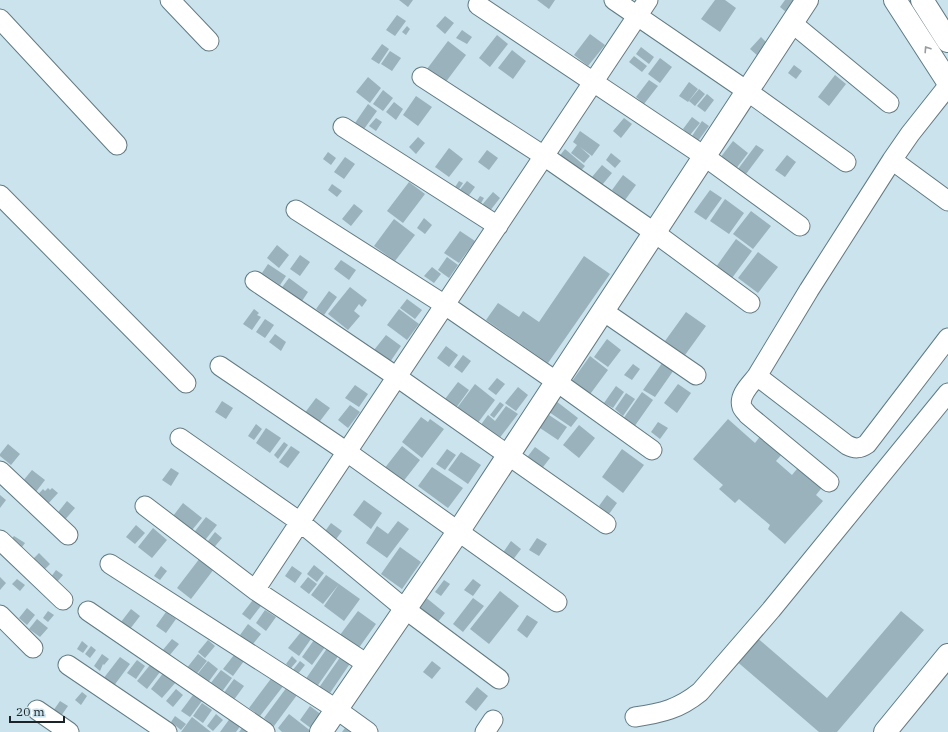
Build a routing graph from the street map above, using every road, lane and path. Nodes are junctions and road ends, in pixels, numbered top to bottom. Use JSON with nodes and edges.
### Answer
{"nodes":[{"id":1,"x":170,"y":0,"type":"edge"},
{"id":2,"x":614,"y":0,"type":"edge"},
{"id":3,"x":648,"y":0,"type":"edge"},
{"id":4,"x":807,"y":0,"type":"edge"},
{"id":5,"x":895,"y":0,"type":"edge"},
{"id":6,"x":922,"y":0,"type":"edge"},
{"id":7,"x":478,"y":5,"type":"dead end"},
{"id":8,"x":638,"y":16,"type":"junction"},
{"id":9,"x":0,"y":20,"type":"edge"},
{"id":10,"x":792,"y":23,"type":"junction"},
{"id":11,"x":209,"y":41,"type":"dead end"},
{"id":12,"x":948,"y":41,"type":"edge"},
{"id":13,"x":422,"y":77,"type":"dead end"},
{"id":14,"x":593,"y":82,"type":"junction"},
{"id":15,"x":948,"y":82,"type":"edge"},
{"id":16,"x":948,"y":86,"type":"edge"},
{"id":17,"x":747,"y":91,"type":"junction"},
{"id":18,"x":889,"y":103,"type":"dead end"},
{"id":19,"x":343,"y":127,"type":"dead end"},
{"id":20,"x":117,"y":145,"type":"dead end"},
{"id":21,"x":544,"y":156,"type":"junction"},
{"id":22,"x":704,"y":156,"type":"junction"},
{"id":23,"x":892,"y":160,"type":"junction"},
{"id":24,"x":846,"y":162,"type":"dead end"},
{"id":25,"x":0,"y":195,"type":"edge"},
{"id":26,"x":948,"y":201,"type":"edge"},
{"id":27,"x":296,"y":210,"type":"dead end"},
{"id":28,"x":498,"y":226,"type":"junction"},
{"id":29,"x":800,"y":226,"type":"dead end"},
{"id":30,"x":655,"y":233,"type":"junction"},
{"id":31,"x":255,"y":281,"type":"dead end"},
{"id":32,"x":750,"y":302,"type":"dead end"},
{"id":33,"x":445,"y":305,"type":"junction"},
{"id":34,"x":603,"y":311,"type":"junction"},
{"id":35,"x":948,"y":338,"type":"edge"},
{"id":36,"x":220,"y":366,"type":"dead end"},
{"id":37,"x":696,"y":375,"type":"dead end"},
{"id":38,"x":757,"y":376,"type":"junction"},
{"id":39,"x":397,"y":377,"type":"junction"},
{"id":40,"x":186,"y":382,"type":"dead end"},
{"id":41,"x":556,"y":382,"type":"junction"},
{"id":42,"x":948,"y":393,"type":"edge"},
{"id":43,"x":180,"y":438,"type":"dead end"},
{"id":44,"x":652,"y":450,"type":"dead end"},
{"id":45,"x":347,"y":452,"type":"junction"},
{"id":46,"x":508,"y":456,"type":"junction"},
{"id":47,"x":0,"y":471,"type":"edge"},
{"id":48,"x":829,"y":482,"type":"dead end"},
{"id":49,"x":145,"y":506,"type":"dead end"},
{"id":50,"x":300,"y":522,"type":"junction"},
{"id":51,"x":606,"y":524,"type":"dead end"},
{"id":52,"x":458,"y":532,"type":"junction"},
{"id":53,"x":68,"y":536,"type":"dead end"},
{"id":54,"x":0,"y":540,"type":"edge"},
{"id":55,"x":110,"y":564,"type":"dead end"},
{"id":56,"x":254,"y":590,"type":"junction"},
{"id":57,"x":63,"y":600,"type":"dead end"},
{"id":58,"x":557,"y":602,"type":"dead end"},
{"id":59,"x":405,"y":609,"type":"junction"},
{"id":60,"x":88,"y":611,"type":"dead end"},
{"id":61,"x":0,"y":615,"type":"edge"},
{"id":62,"x":34,"y":648,"type":"dead end"},
{"id":63,"x":367,"y":664,"type":"junction"},
{"id":64,"x":68,"y":665,"type":"dead end"},
{"id":65,"x":944,"y":666,"type":"edge"},
{"id":66,"x":499,"y":679,"type":"dead end"},
{"id":67,"x":336,"y":709,"type":"junction"},
{"id":68,"x":37,"y":710,"type":"dead end"},
{"id":69,"x":634,"y":717,"type":"dead end"},
{"id":70,"x":69,"y":732,"type":"edge"},
{"id":71,"x":167,"y":732,"type":"edge"},
{"id":72,"x":265,"y":732,"type":"edge"},
{"id":73,"x":321,"y":732,"type":"edge"},
{"id":74,"x":368,"y":732,"type":"edge"},
{"id":75,"x":885,"y":732,"type":"edge"}],
"edges":[{"from":1,"to":11,"type":"street"},
{"from":2,"to":8,"type":"street"},
{"from":3,"to":8,"type":"street"},
{"from":4,"to":10,"type":"street"},
{"from":15,"to":5,"type":"street","one_way":true},
{"from":6,"to":12,"type":"street"},
{"from":7,"to":14,"type":"street"},
{"from":8,"to":14,"type":"street"},
{"from":8,"to":17,"type":"street"},
{"from":9,"to":20,"type":"street"},
{"from":10,"to":17,"type":"street"},
{"from":10,"to":18,"type":"street"},
{"from":13,"to":21,"type":"street"},
{"from":14,"to":21,"type":"street"},
{"from":14,"to":22,"type":"street"},
{"from":16,"to":23,"type":"street"},
{"from":17,"to":22,"type":"street"},
{"from":17,"to":24,"type":"street"},
{"from":19,"to":28,"type":"street"},
{"from":21,"to":28,"type":"street"},
{"from":21,"to":30,"type":"street"},
{"from":22,"to":29,"type":"street"},
{"from":22,"to":30,"type":"street"},
{"from":23,"to":26,"type":"street"},
{"from":23,"to":38,"type":"street"},
{"from":25,"to":40,"type":"street"},
{"from":27,"to":33,"type":"street"},
{"from":28,"to":33,"type":"street"},
{"from":30,"to":32,"type":"street"},
{"from":30,"to":34,"type":"street"},
{"from":31,"to":39,"type":"street"},
{"from":33,"to":39,"type":"street"},
{"from":33,"to":41,"type":"street"},
{"from":34,"to":37,"type":"street"},
{"from":34,"to":41,"type":"street"},
{"from":35,"to":38,"type":"street"},
{"from":36,"to":45,"type":"street"},
{"from":38,"to":48,"type":"street"},
{"from":39,"to":45,"type":"street"},
{"from":39,"to":46,"type":"street"},
{"from":41,"to":44,"type":"street"},
{"from":41,"to":46,"type":"street"},
{"from":42,"to":69,"type":"street"},
{"from":43,"to":50,"type":"street"},
{"from":45,"to":50,"type":"street"},
{"from":45,"to":52,"type":"street"},
{"from":46,"to":51,"type":"street"},
{"from":46,"to":52,"type":"street"},
{"from":47,"to":53,"type":"street"},
{"from":49,"to":56,"type":"street"},
{"from":50,"to":56,"type":"street"},
{"from":50,"to":59,"type":"street"},
{"from":52,"to":58,"type":"street"},
{"from":52,"to":59,"type":"street"},
{"from":54,"to":57,"type":"street"},
{"from":55,"to":67,"type":"street"},
{"from":56,"to":63,"type":"street"},
{"from":59,"to":63,"type":"street"},
{"from":59,"to":66,"type":"street"},
{"from":60,"to":72,"type":"street"},
{"from":61,"to":62,"type":"street"},
{"from":63,"to":67,"type":"street"},
{"from":64,"to":71,"type":"street"},
{"from":65,"to":75,"type":"street"},
{"from":67,"to":73,"type":"street"},
{"from":67,"to":74,"type":"street"},
{"from":68,"to":70,"type":"street"}]}
